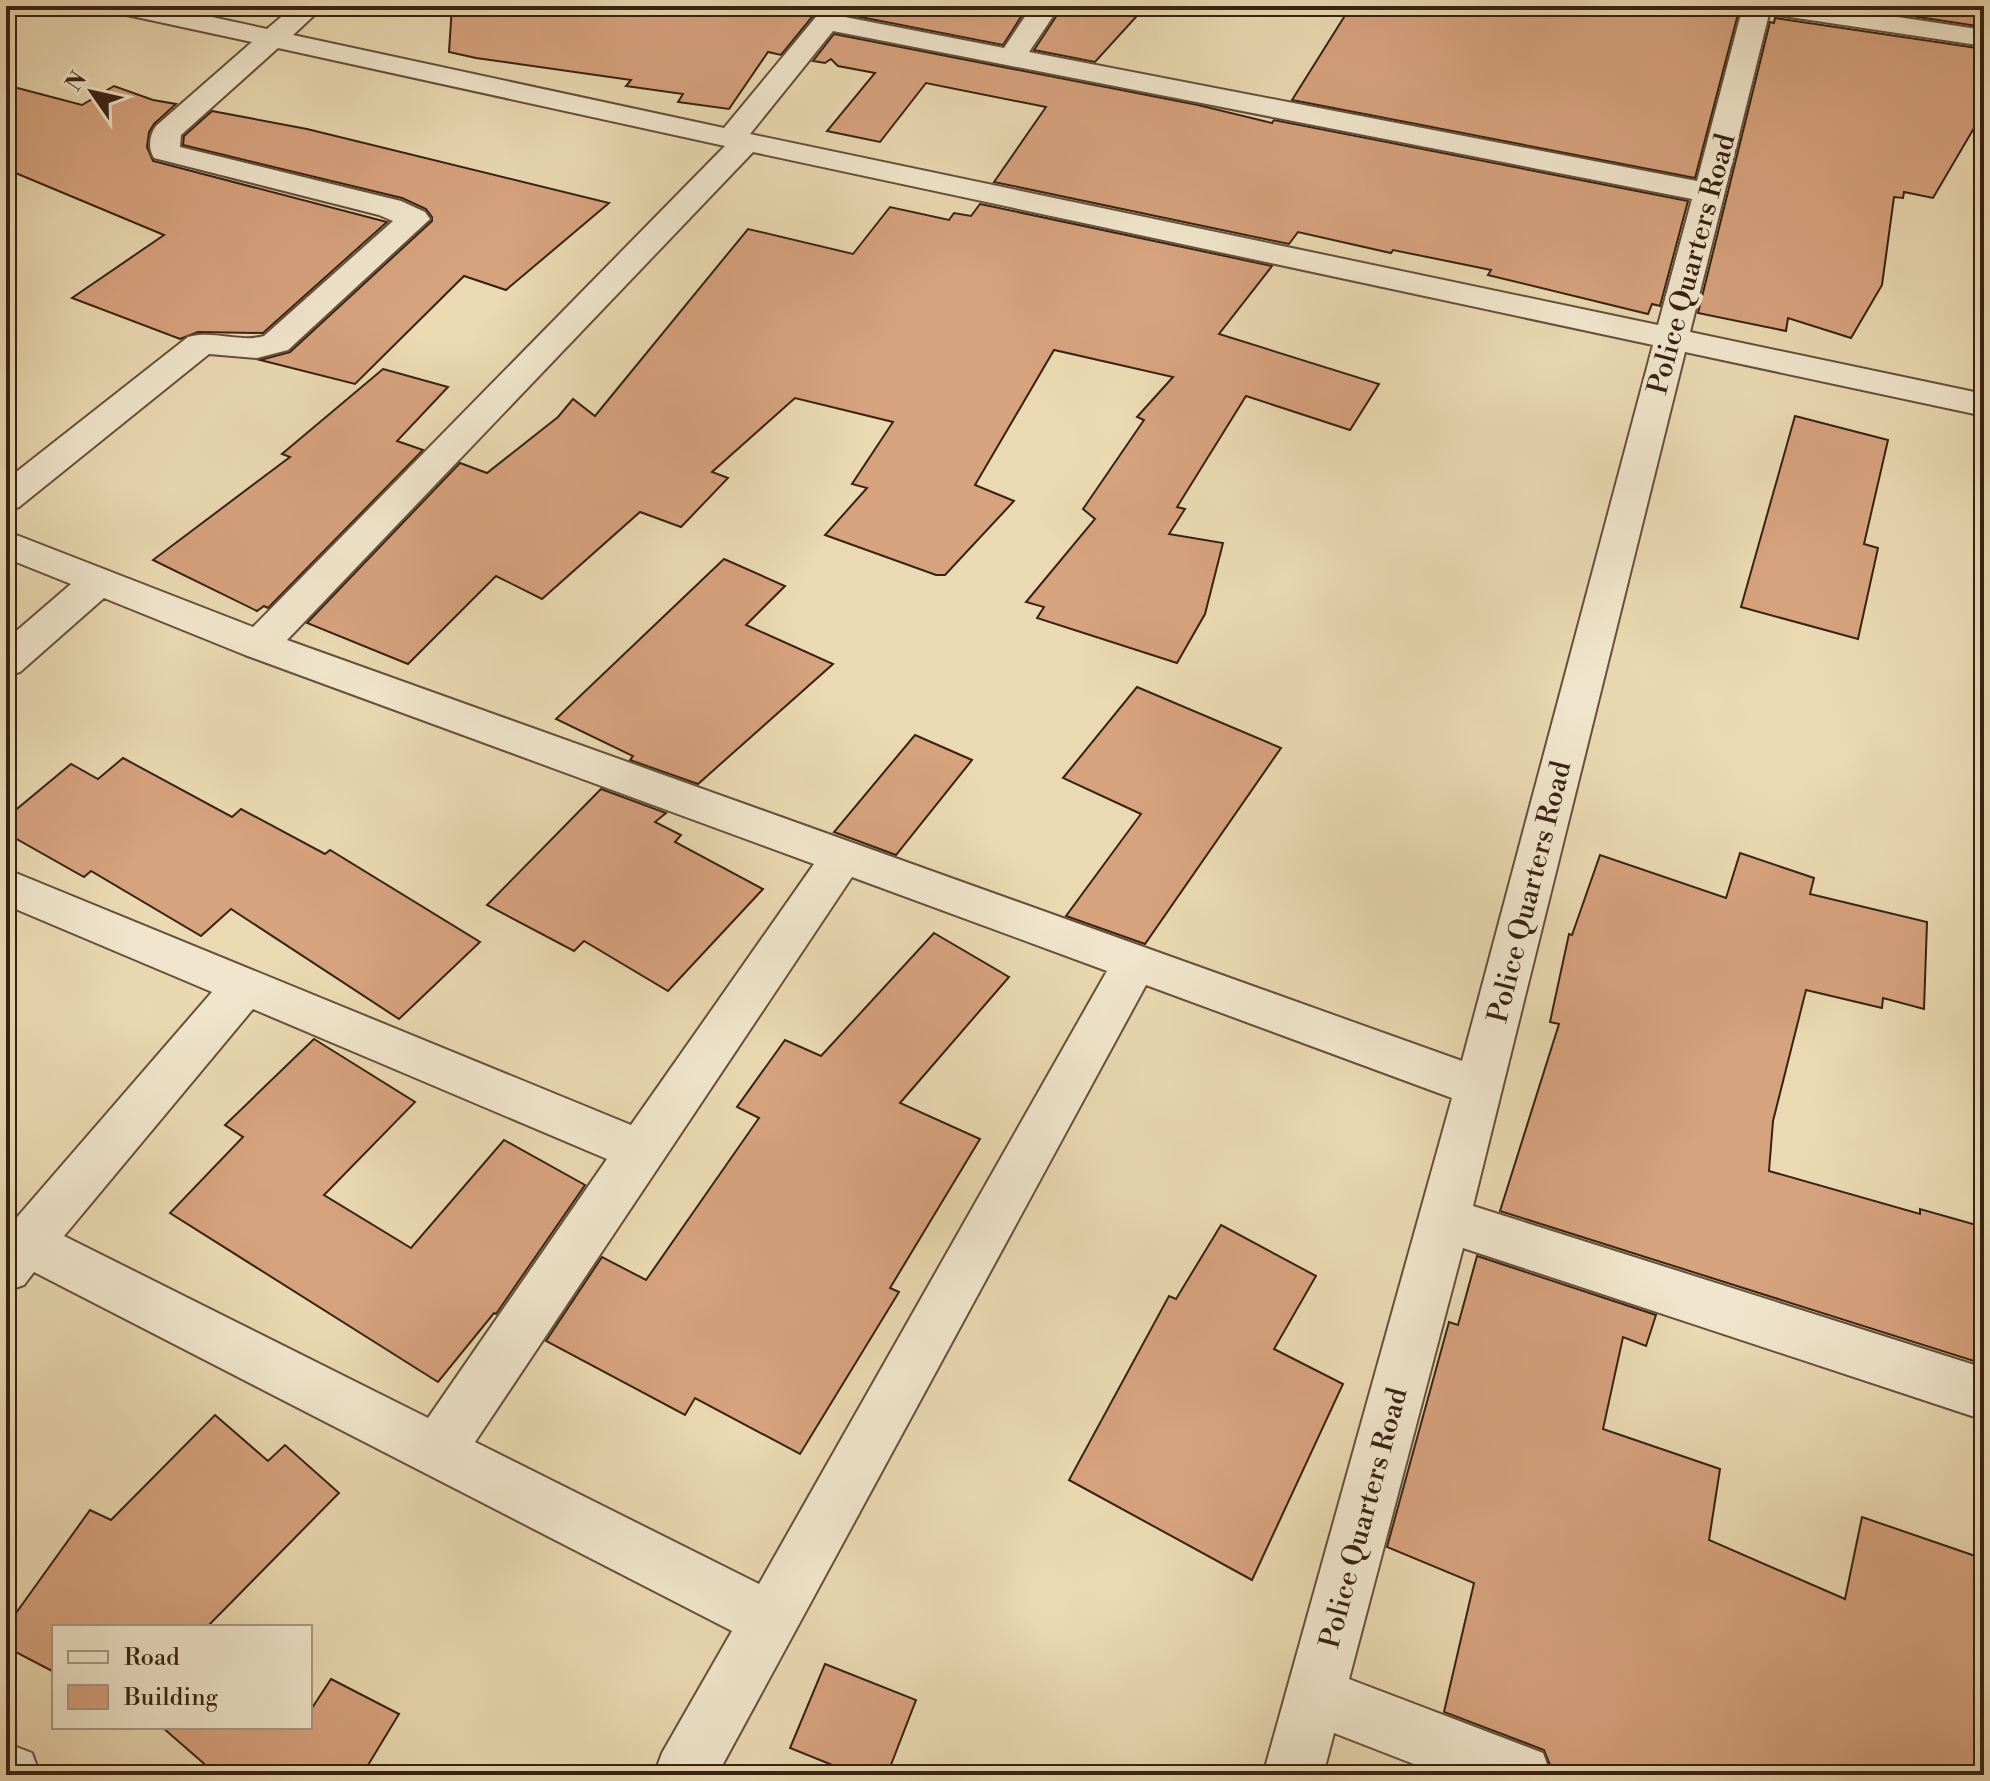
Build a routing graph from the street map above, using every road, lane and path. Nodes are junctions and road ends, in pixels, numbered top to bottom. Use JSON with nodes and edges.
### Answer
{"nodes":[{"id":1,"x":123,"y":6,"type":"edge"},
{"id":2,"x":310,"y":6,"type":"edge"},
{"id":3,"x":1046,"y":6,"type":"edge"},
{"id":4,"x":1757,"y":6,"type":"edge"},
{"id":5,"x":1770,"y":6,"type":"edge"},
{"id":6,"x":834,"y":14,"type":"edge"},
{"id":7,"x":277,"y":37,"type":"junction"},
{"id":8,"x":1984,"y":38,"type":"edge"},
{"id":9,"x":1012,"y":57,"type":"junction"},
{"id":10,"x":739,"y":139,"type":"junction"},
{"id":11,"x":1711,"y":193,"type":"junction"},
{"id":12,"x":1672,"y":338,"type":"junction"},
{"id":13,"x":1984,"y":405,"type":"edge"},
{"id":14,"x":6,"y":499,"type":"edge"},
{"id":15,"x":6,"y":544,"type":"edge"},
{"id":16,"x":99,"y":581,"type":"junction"},
{"id":17,"x":259,"y":645,"type":"junction"},
{"id":18,"x":6,"y":662,"type":"edge"},
{"id":19,"x":843,"y":856,"type":"junction"},
{"id":20,"x":6,"y":886,"type":"edge"},
{"id":21,"x":1135,"y":962,"type":"junction"},
{"id":22,"x":245,"y":986,"type":"junction"},
{"id":23,"x":1479,"y":1087,"type":"junction"},
{"id":24,"x":641,"y":1151,"type":"junction"},
{"id":25,"x":1445,"y":1220,"type":"junction"},
{"id":26,"x":16,"y":1256,"type":"edge"},
{"id":27,"x":1984,"y":1394,"type":"edge"},
{"id":28,"x":437,"y":1452,"type":"junction"},
{"id":29,"x":770,"y":1620,"type":"junction"},
{"id":30,"x":1315,"y":1696,"type":"junction"},
{"id":31,"x":684,"y":1775,"type":"edge"},
{"id":32,"x":1293,"y":1775,"type":"edge"},
{"id":33,"x":1521,"y":1775,"type":"edge"}],
"edges":[{"from":1,"to":7,"type":"street"},
{"from":2,"to":7,"type":"street"},
{"from":3,"to":9,"type":"street"},
{"from":4,"to":11,"type":"street","name":"Police Quarters Road"},
{"from":5,"to":8,"type":"street"},
{"from":6,"to":9,"type":"street"},
{"from":6,"to":10,"type":"street"},
{"from":7,"to":10,"type":"street"},
{"from":7,"to":14,"type":"street"},
{"from":9,"to":11,"type":"street"},
{"from":10,"to":12,"type":"street"},
{"from":10,"to":17,"type":"street"},
{"from":11,"to":12,"type":"street","name":"Police Quarters Road"},
{"from":12,"to":13,"type":"street"},
{"from":12,"to":23,"type":"street","name":"Police Quarters Road"},
{"from":15,"to":16,"type":"street"},
{"from":16,"to":17,"type":"street"},
{"from":16,"to":18,"type":"street"},
{"from":17,"to":19,"type":"street"},
{"from":19,"to":21,"type":"street"},
{"from":19,"to":24,"type":"street"},
{"from":20,"to":22,"type":"street"},
{"from":21,"to":23,"type":"street"},
{"from":21,"to":29,"type":"street"},
{"from":22,"to":24,"type":"street"},
{"from":22,"to":26,"type":"street"},
{"from":23,"to":25,"type":"street","name":"Police Quarters Road"},
{"from":24,"to":28,"type":"street"},
{"from":25,"to":27,"type":"street"},
{"from":25,"to":30,"type":"street","name":"Police Quarters Road"},
{"from":26,"to":28,"type":"street"},
{"from":28,"to":29,"type":"street"},
{"from":29,"to":31,"type":"street"},
{"from":30,"to":32,"type":"street","name":"Police Quarters Road"},
{"from":30,"to":33,"type":"street"}]}
